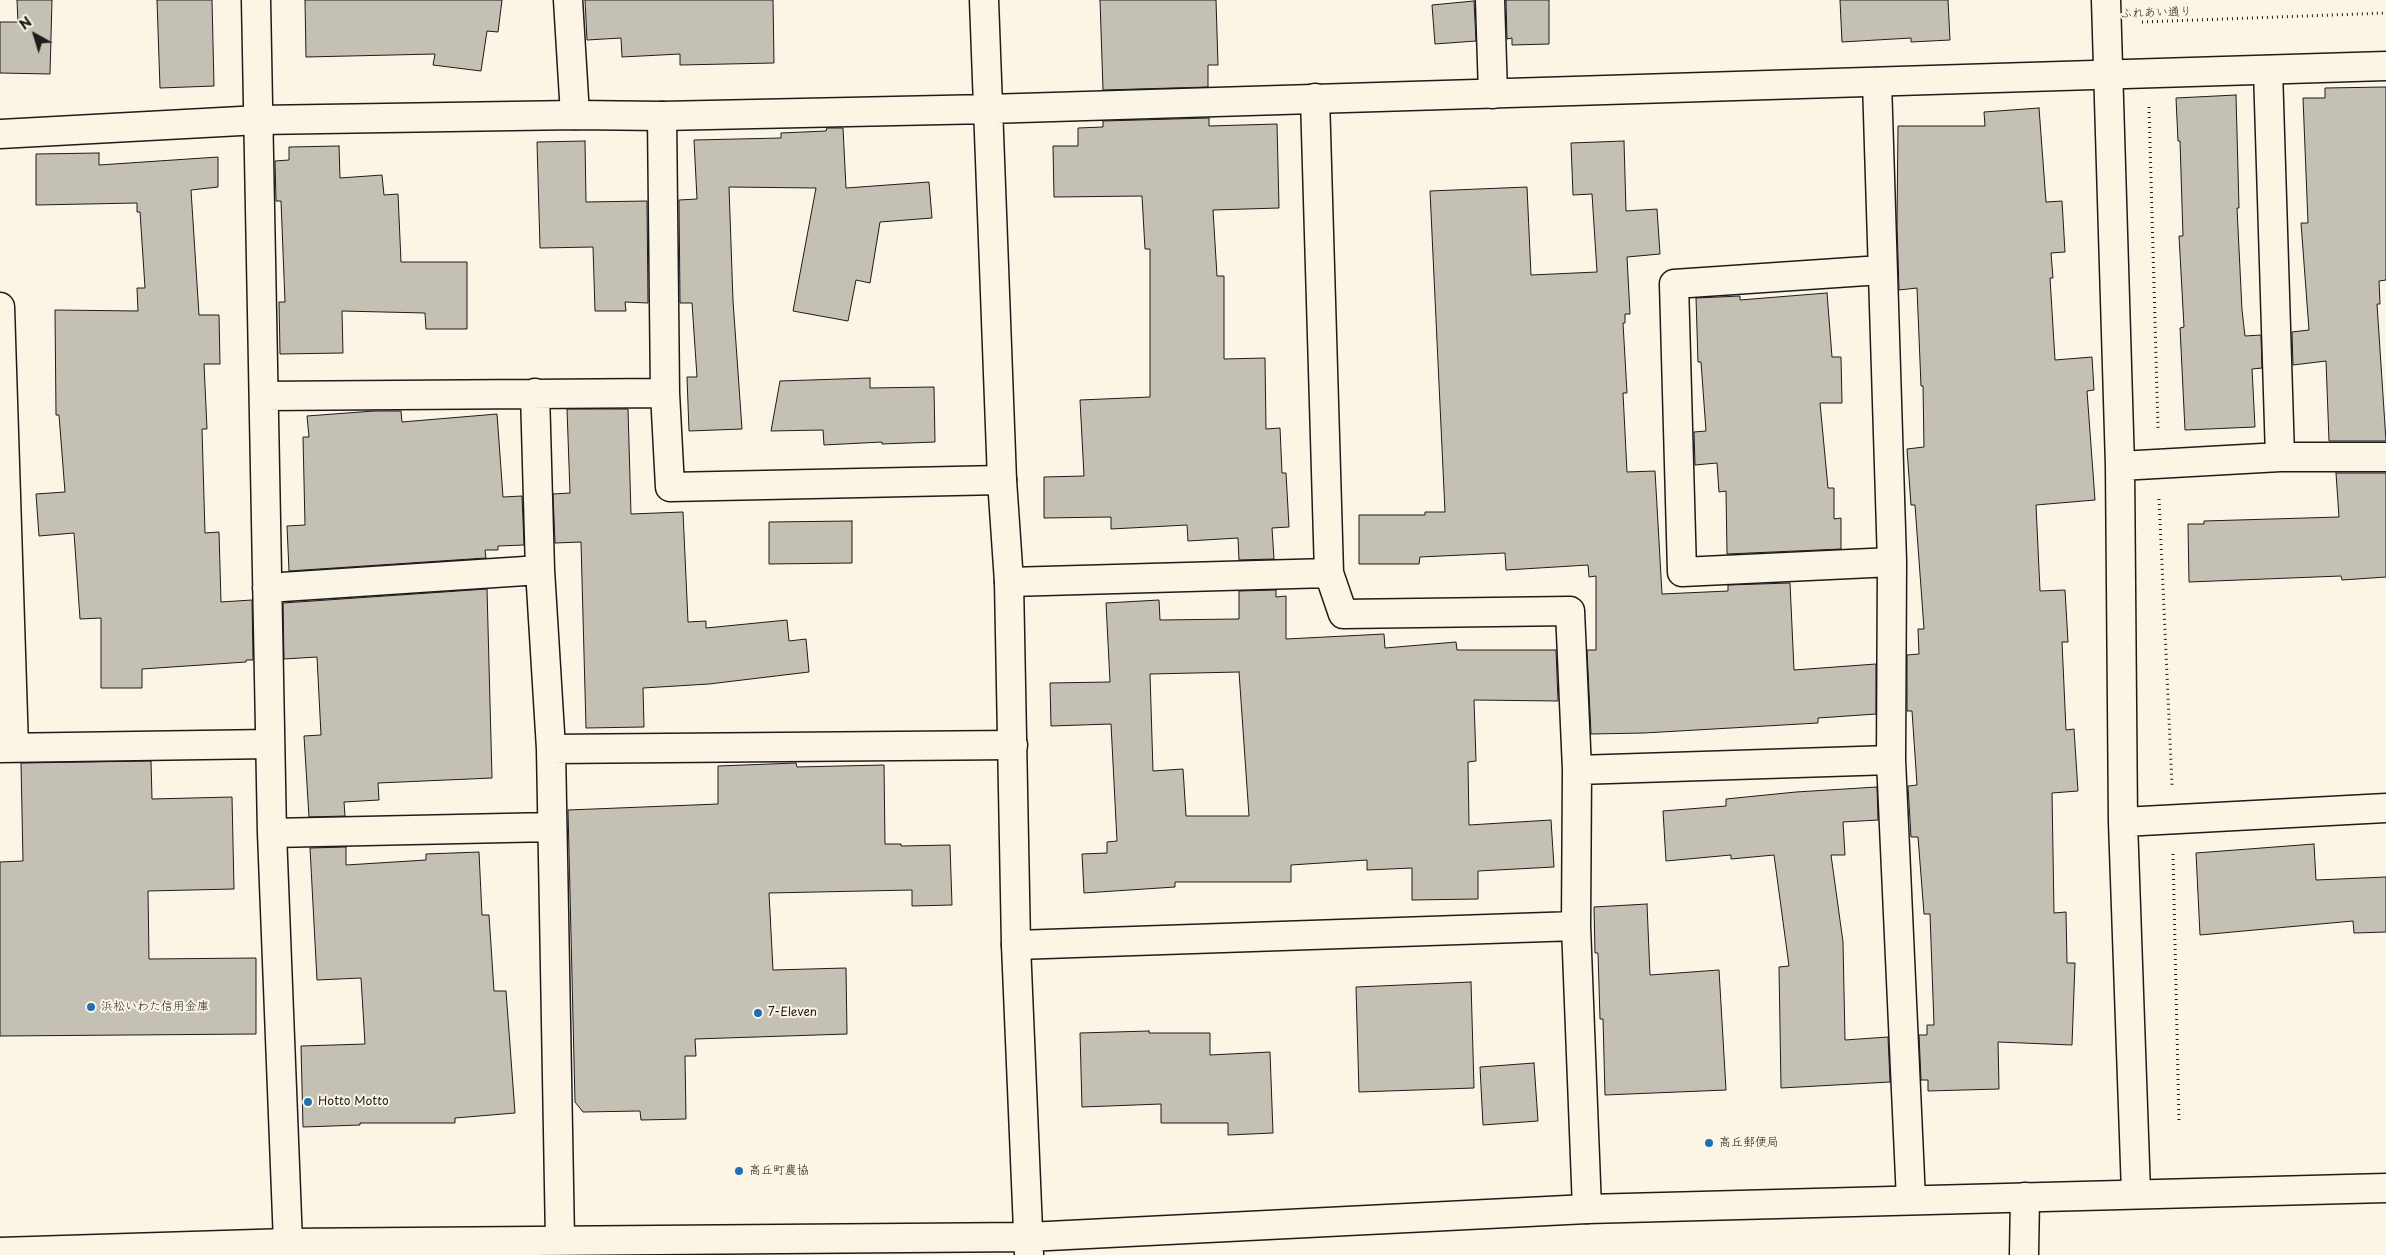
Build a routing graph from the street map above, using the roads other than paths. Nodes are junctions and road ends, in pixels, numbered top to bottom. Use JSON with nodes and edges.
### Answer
{"nodes":[{"id":1,"x":256,"y":0,"type":"edge"},
{"id":2,"x":568,"y":0,"type":"edge"},
{"id":3,"x":984,"y":0,"type":"edge"},
{"id":4,"x":1490,"y":0,"type":"edge"},
{"id":5,"x":2106,"y":12,"type":"edge"},
{"id":6,"x":2386,"y":66,"type":"edge"},
{"id":7,"x":2268,"y":70,"type":"junction"},
{"id":8,"x":2108,"y":75,"type":"junction"},
{"id":9,"x":1877,"y":82,"type":"junction"},
{"id":10,"x":1493,"y":94,"type":"junction"},
{"id":11,"x":1315,"y":98,"type":"junction"},
{"id":12,"x":988,"y":109,"type":"junction"},
{"id":13,"x":574,"y":115,"type":"junction"},
{"id":14,"x":662,"y":116,"type":"junction"},
{"id":15,"x":259,"y":120,"type":"junction"},
{"id":16,"x":0,"y":134,"type":"edge"},
{"id":17,"x":1881,"y":270,"type":"junction"},
{"id":18,"x":0,"y":307,"type":"edge"},
{"id":19,"x":665,"y":393,"type":"junction"},
{"id":20,"x":535,"y":394,"type":"junction"},
{"id":21,"x":264,"y":396,"type":"junction"},
{"id":22,"x":2280,"y":457,"type":"junction"},
{"id":23,"x":2386,"y":457,"type":"edge"},
{"id":24,"x":2120,"y":466,"type":"junction"},
{"id":25,"x":1002,"y":480,"type":"junction"},
{"id":26,"x":1892,"y":562,"type":"junction"},
{"id":27,"x":540,"y":570,"type":"junction"},
{"id":28,"x":1329,"y":573,"type":"junction"},
{"id":29,"x":1009,"y":582,"type":"junction"},
{"id":30,"x":267,"y":588,"type":"junction"},
{"id":31,"x":270,"y":744,"type":"junction"},
{"id":32,"x":1013,"y":745,"type":"junction"},
{"id":33,"x":7,"y":748,"type":"edge"},
{"id":34,"x":551,"y":749,"type":"junction"},
{"id":35,"x":1891,"y":760,"type":"junction"},
{"id":36,"x":1577,"y":770,"type":"junction"},
{"id":37,"x":2386,"y":808,"type":"edge"},
{"id":38,"x":2123,"y":822,"type":"junction"},
{"id":39,"x":552,"y":827,"type":"junction"},
{"id":40,"x":272,"y":833,"type":"junction"},
{"id":41,"x":1576,"y":926,"type":"junction"},
{"id":42,"x":1016,"y":944,"type":"junction"},
{"id":43,"x":2386,"y":1188,"type":"edge"},
{"id":44,"x":2136,"y":1193,"type":"junction"},
{"id":45,"x":2025,"y":1197,"type":"junction"},
{"id":46,"x":1911,"y":1200,"type":"junction"},
{"id":47,"x":1587,"y":1209,"type":"junction"},
{"id":48,"x":560,"y":1240,"type":"junction"},
{"id":49,"x":288,"y":1243,"type":"junction"},
{"id":50,"x":1029,"y":1246,"type":"edge"},
{"id":51,"x":162,"y":1251,"type":"edge"},
{"id":52,"x":0,"y":1252,"type":"edge"},
{"id":53,"x":2024,"y":1255,"type":"edge"}],
"edges":[{"from":1,"to":15,"type":"street"},
{"from":2,"to":13,"type":"street"},
{"from":3,"to":12,"type":"street"},
{"from":4,"to":10,"type":"street"},
{"from":5,"to":8,"type":"street"},
{"from":6,"to":7,"type":"street"},
{"from":7,"to":8,"type":"street"},
{"from":7,"to":22,"type":"street"},
{"from":8,"to":9,"type":"street"},
{"from":8,"to":24,"type":"street"},
{"from":9,"to":10,"type":"street"},
{"from":9,"to":17,"type":"street"},
{"from":10,"to":11,"type":"street"},
{"from":11,"to":12,"type":"street"},
{"from":11,"to":28,"type":"street"},
{"from":12,"to":14,"type":"street"},
{"from":12,"to":25,"type":"street"},
{"from":13,"to":14,"type":"street"},
{"from":13,"to":15,"type":"street"},
{"from":14,"to":19,"type":"street"},
{"from":15,"to":16,"type":"street"},
{"from":15,"to":21,"type":"street"},
{"from":17,"to":26,"type":"street"},
{"from":17,"to":26,"type":"street"},
{"from":18,"to":33,"type":"street"},
{"from":19,"to":20,"type":"street"},
{"from":19,"to":25,"type":"street"},
{"from":20,"to":21,"type":"street"},
{"from":20,"to":27,"type":"street"},
{"from":21,"to":30,"type":"street"},
{"from":22,"to":23,"type":"street"},
{"from":22,"to":24,"type":"street"},
{"from":24,"to":38,"type":"street"},
{"from":25,"to":29,"type":"street"},
{"from":26,"to":35,"type":"street"},
{"from":27,"to":30,"type":"street"},
{"from":27,"to":34,"type":"street"},
{"from":28,"to":29,"type":"street"},
{"from":28,"to":36,"type":"street"},
{"from":29,"to":32,"type":"street"},
{"from":30,"to":31,"type":"street"},
{"from":31,"to":33,"type":"street"},
{"from":31,"to":40,"type":"street"},
{"from":32,"to":34,"type":"street"},
{"from":32,"to":42,"type":"street"},
{"from":34,"to":39,"type":"street"},
{"from":35,"to":36,"type":"street"},
{"from":35,"to":46,"type":"street"},
{"from":36,"to":41,"type":"street"},
{"from":37,"to":38,"type":"street"},
{"from":38,"to":44,"type":"street"},
{"from":39,"to":40,"type":"street"},
{"from":39,"to":48,"type":"street"},
{"from":40,"to":49,"type":"street"},
{"from":41,"to":42,"type":"street"},
{"from":41,"to":47,"type":"street"},
{"from":42,"to":50,"type":"street"},
{"from":43,"to":44,"type":"street"},
{"from":44,"to":45,"type":"street"},
{"from":45,"to":46,"type":"street"},
{"from":45,"to":53,"type":"street"},
{"from":46,"to":47,"type":"street"},
{"from":47,"to":50,"type":"street"},
{"from":48,"to":49,"type":"street"},
{"from":48,"to":50,"type":"street"},
{"from":49,"to":51,"type":"street"},
{"from":51,"to":52,"type":"street"}]}
